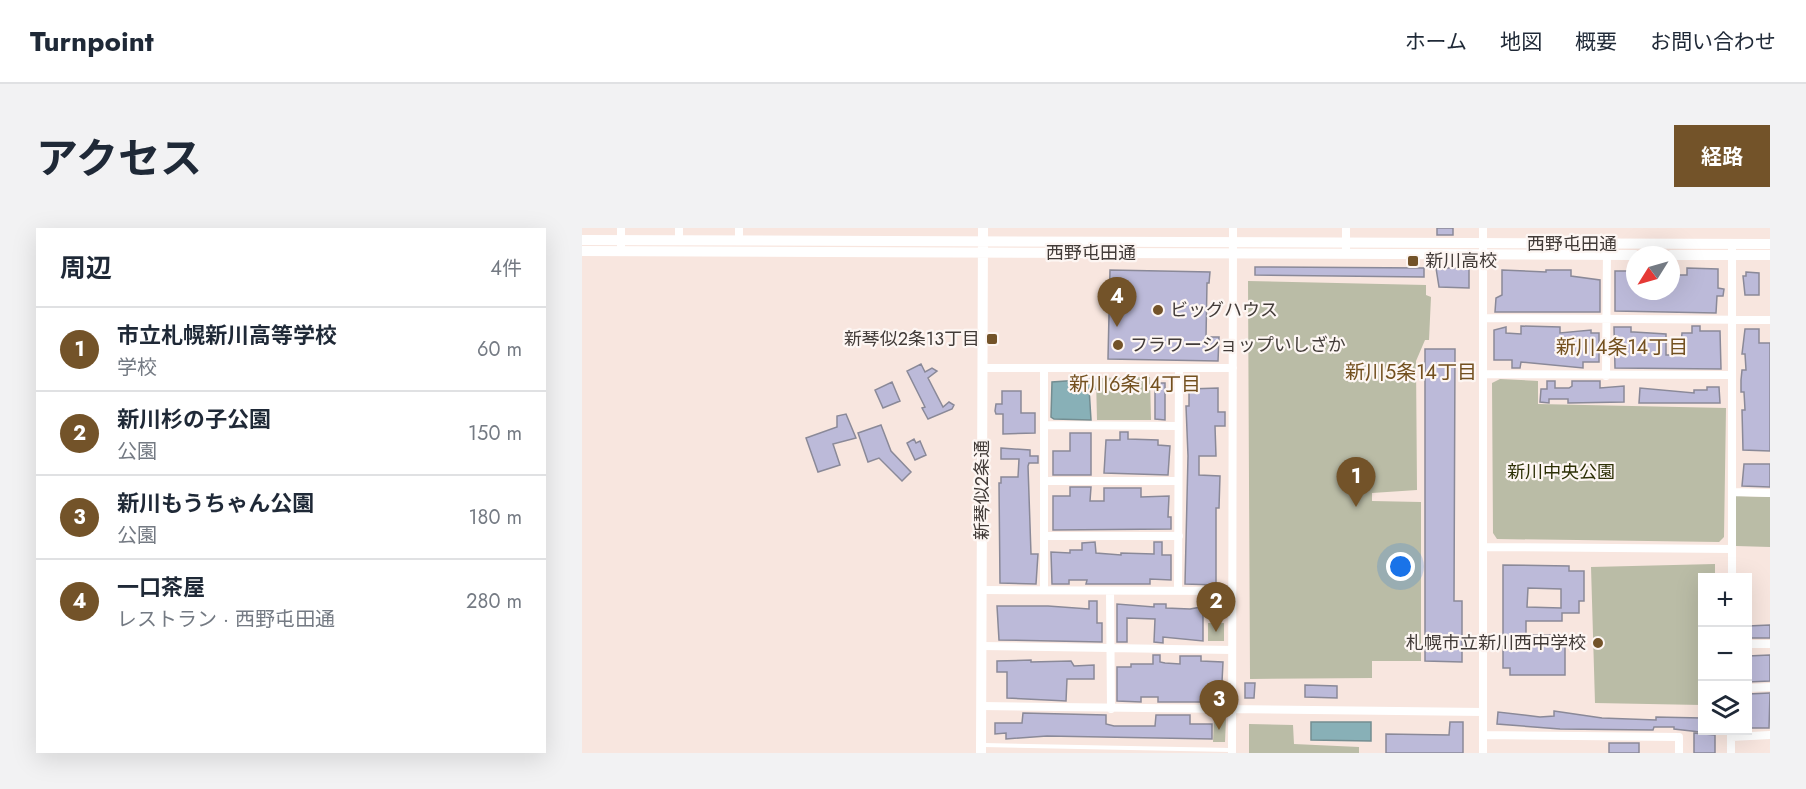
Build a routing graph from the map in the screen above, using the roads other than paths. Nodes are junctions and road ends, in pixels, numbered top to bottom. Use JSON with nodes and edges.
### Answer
{"nodes":[{"id":1,"x":621,"y":228,"type":"edge"},
{"id":2,"x":679,"y":228,"type":"edge"},
{"id":3,"x":739,"y":228,"type":"edge"},
{"id":4,"x":983,"y":228,"type":"edge"},
{"id":5,"x":1233,"y":228,"type":"edge"},
{"id":6,"x":1346,"y":228,"type":"edge"},
{"id":7,"x":1483,"y":228,"type":"edge"},
{"id":8,"x":582,"y":240,"type":"edge"},
{"id":9,"x":679,"y":240,"type":"junction"},
{"id":10,"x":739,"y":241,"type":"junction"},
{"id":11,"x":1233,"y":242,"type":"junction"},
{"id":12,"x":1346,"y":243,"type":"junction"},
{"id":13,"x":1770,"y":244,"type":"edge"},
{"id":14,"x":621,"y":246,"type":"junction"},
{"id":15,"x":982,"y":246,"type":"junction"},
{"id":16,"x":1483,"y":249,"type":"junction"},
{"id":17,"x":1732,"y":249,"type":"junction"},
{"id":18,"x":1607,"y":250,"type":"junction"},
{"id":19,"x":582,"y":251,"type":"edge"},
{"id":20,"x":1626,"y":253,"type":"edge"},
{"id":21,"x":1233,"y":254,"type":"junction"},
{"id":22,"x":1346,"y":254,"type":"junction"},
{"id":23,"x":1680,"y":254,"type":"edge"},
{"id":24,"x":1770,"y":255,"type":"edge"},
{"id":25,"x":1483,"y":318,"type":"junction"},
{"id":26,"x":1607,"y":319,"type":"junction"},
{"id":27,"x":1732,"y":319,"type":"junction"},
{"id":28,"x":1770,"y":320,"type":"edge"},
{"id":29,"x":982,"y":368,"type":"junction"},
{"id":30,"x":1044,"y":368,"type":"junction"},
{"id":31,"x":1179,"y":368,"type":"junction"},
{"id":32,"x":1233,"y":368,"type":"junction"},
{"id":33,"x":1483,"y":374,"type":"junction"},
{"id":34,"x":1732,"y":375,"type":"junction"},
{"id":35,"x":1606,"y":376,"type":"junction"},
{"id":36,"x":1045,"y":425,"type":"junction"},
{"id":37,"x":1178,"y":426,"type":"junction"},
{"id":38,"x":1044,"y":481,"type":"junction"},
{"id":39,"x":1179,"y":481,"type":"junction"},
{"id":40,"x":1732,"y":492,"type":"junction"},
{"id":41,"x":1770,"y":493,"type":"edge"},
{"id":42,"x":1044,"y":536,"type":"junction"},
{"id":43,"x":1179,"y":536,"type":"junction"},
{"id":44,"x":1484,"y":547,"type":"junction"},
{"id":45,"x":1732,"y":549,"type":"junction"},
{"id":46,"x":1732,"y":573,"type":"edge"},
{"id":47,"x":981,"y":590,"type":"junction"},
{"id":48,"x":1044,"y":591,"type":"junction"},
{"id":49,"x":1110,"y":591,"type":"junction"},
{"id":50,"x":1178,"y":591,"type":"junction"},
{"id":51,"x":1232,"y":591,"type":"junction"},
{"id":52,"x":1752,"y":644,"type":"edge"},
{"id":53,"x":1770,"y":644,"type":"edge"},
{"id":54,"x":981,"y":646,"type":"junction"},
{"id":55,"x":1110,"y":647,"type":"junction"},
{"id":56,"x":1232,"y":650,"type":"junction"},
{"id":57,"x":1770,"y":687,"type":"edge"},
{"id":58,"x":1752,"y":688,"type":"edge"},
{"id":59,"x":981,"y":706,"type":"junction"},
{"id":60,"x":1232,"y":709,"type":"junction"},
{"id":61,"x":1111,"y":710,"type":"junction"},
{"id":62,"x":1483,"y":712,"type":"junction"},
{"id":63,"x":1483,"y":735,"type":"junction"},
{"id":64,"x":1731,"y":735,"type":"edge"},
{"id":65,"x":1752,"y":735,"type":"edge"},
{"id":66,"x":1770,"y":735,"type":"edge"},
{"id":67,"x":1084,"y":747,"type":"junction"},
{"id":68,"x":981,"y":749,"type":"edge"},
{"id":69,"x":1031,"y":750,"type":"edge"},
{"id":70,"x":1139,"y":750,"type":"edge"},
{"id":71,"x":1193,"y":751,"type":"edge"},
{"id":72,"x":1232,"y":752,"type":"edge"},
{"id":73,"x":1084,"y":753,"type":"edge"},
{"id":74,"x":1483,"y":753,"type":"edge"},
{"id":75,"x":1679,"y":753,"type":"edge"},
{"id":76,"x":1731,"y":753,"type":"edge"}],
"edges":[{"from":1,"to":14,"type":"street"},
{"from":2,"to":9,"type":"street"},
{"from":3,"to":10,"type":"street"},
{"from":4,"to":15,"type":"street","name":"新琴似2条通"},
{"from":5,"to":11,"type":"street"},
{"from":6,"to":12,"type":"street"},
{"from":7,"to":16,"type":"street"},
{"from":8,"to":14,"type":"street","name":"西野屯田通"},
{"from":9,"to":10,"type":"street","name":"西野屯田通"},
{"from":9,"to":14,"type":"street","name":"西野屯田通"},
{"from":10,"to":15,"type":"street","name":"西野屯田通"},
{"from":11,"to":12,"type":"street","name":"西野屯田通"},
{"from":11,"to":15,"type":"street","name":"西野屯田通"},
{"from":11,"to":21,"type":"street"},
{"from":12,"to":16,"type":"street","name":"西野屯田通"},
{"from":12,"to":22,"type":"street"},
{"from":13,"to":17,"type":"street","name":"西野屯田通"},
{"from":14,"to":15,"type":"street","name":"西野屯田通"},
{"from":14,"to":19,"type":"street","name":"西野屯田通"},
{"from":15,"to":21,"type":"street","name":"西野屯田通"},
{"from":15,"to":29,"type":"street","name":"新琴似2条通"},
{"from":16,"to":18,"type":"street","name":"西野屯田通"},
{"from":16,"to":22,"type":"street","name":"西野屯田通"},
{"from":16,"to":25,"type":"street"},
{"from":17,"to":18,"type":"street","name":"西野屯田通"},
{"from":17,"to":23,"type":"street","name":"西野屯田通"},
{"from":17,"to":24,"type":"street","name":"西野屯田通"},
{"from":17,"to":27,"type":"street"},
{"from":18,"to":20,"type":"street","name":"西野屯田通"},
{"from":18,"to":26,"type":"street"},
{"from":21,"to":22,"type":"street","name":"西野屯田通"},
{"from":21,"to":32,"type":"street"},
{"from":25,"to":26,"type":"street"},
{"from":25,"to":33,"type":"street"},
{"from":26,"to":27,"type":"street"},
{"from":26,"to":35,"type":"street"},
{"from":27,"to":28,"type":"street"},
{"from":27,"to":34,"type":"street"},
{"from":29,"to":30,"type":"street"},
{"from":29,"to":47,"type":"street","name":"新琴似2条通"},
{"from":30,"to":31,"type":"street"},
{"from":30,"to":36,"type":"street"},
{"from":31,"to":32,"type":"street"},
{"from":31,"to":37,"type":"street"},
{"from":32,"to":51,"type":"street"},
{"from":33,"to":35,"type":"street"},
{"from":33,"to":44,"type":"street"},
{"from":34,"to":35,"type":"street"},
{"from":34,"to":40,"type":"street"},
{"from":36,"to":37,"type":"street"},
{"from":36,"to":38,"type":"street"},
{"from":37,"to":39,"type":"street"},
{"from":38,"to":39,"type":"street"},
{"from":38,"to":42,"type":"street"},
{"from":39,"to":43,"type":"street"},
{"from":40,"to":41,"type":"street"},
{"from":40,"to":45,"type":"street"},
{"from":42,"to":43,"type":"street"},
{"from":42,"to":48,"type":"street"},
{"from":43,"to":50,"type":"street"},
{"from":44,"to":45,"type":"street"},
{"from":44,"to":62,"type":"street"},
{"from":45,"to":46,"type":"street"},
{"from":47,"to":48,"type":"street"},
{"from":47,"to":54,"type":"street","name":"新琴似2条通"},
{"from":48,"to":49,"type":"street"},
{"from":49,"to":50,"type":"street"},
{"from":49,"to":55,"type":"street"},
{"from":50,"to":51,"type":"street"},
{"from":51,"to":56,"type":"street"},
{"from":52,"to":53,"type":"street"},
{"from":54,"to":55,"type":"street"},
{"from":54,"to":59,"type":"street","name":"新琴似2条通"},
{"from":55,"to":56,"type":"street"},
{"from":55,"to":61,"type":"street"},
{"from":56,"to":60,"type":"street"},
{"from":57,"to":58,"type":"street"},
{"from":59,"to":61,"type":"street"},
{"from":59,"to":68,"type":"street","name":"新琴似2条通"},
{"from":60,"to":61,"type":"street"},
{"from":60,"to":62,"type":"street"},
{"from":60,"to":72,"type":"street"},
{"from":62,"to":63,"type":"street"},
{"from":63,"to":74,"type":"street"},
{"from":63,"to":75,"type":"street"},
{"from":64,"to":76,"type":"street"},
{"from":65,"to":66,"type":"street"},
{"from":67,"to":69,"type":"lane"},
{"from":67,"to":70,"type":"lane"},
{"from":67,"to":73,"type":"lane"},
{"from":68,"to":69,"type":"lane"},
{"from":70,"to":71,"type":"lane"},
{"from":71,"to":72,"type":"lane"}]}
